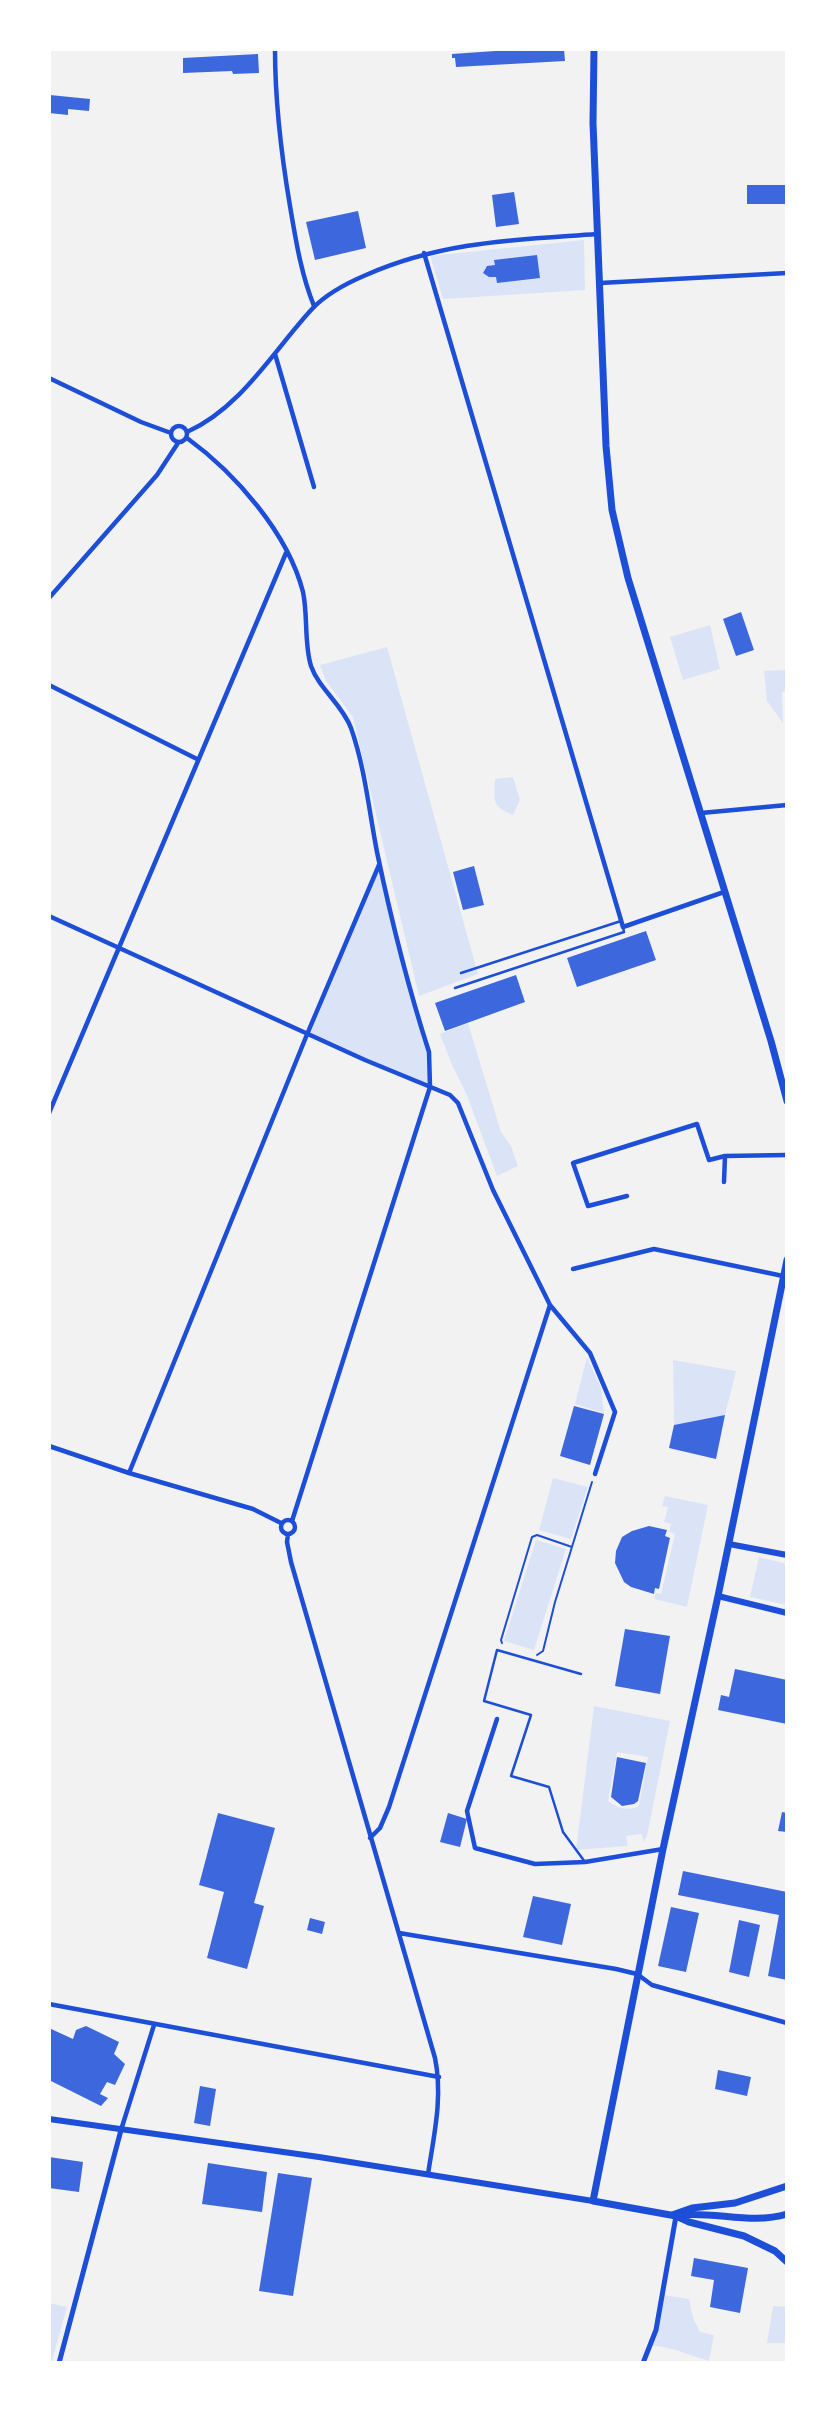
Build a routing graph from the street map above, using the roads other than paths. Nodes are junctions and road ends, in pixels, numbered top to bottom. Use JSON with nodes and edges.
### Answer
{"nodes":[{"id":1,"x":275,"y":49,"type":"edge"},
{"id":2,"x":594,"y":49,"type":"edge"},
{"id":3,"x":598,"y":234,"type":"junction"},
{"id":4,"x":424,"y":253,"type":"junction"},
{"id":5,"x":787,"y":274,"type":"edge"},
{"id":6,"x":600,"y":283,"type":"junction"},
{"id":7,"x":314,"y":306,"type":"junction"},
{"id":8,"x":275,"y":353,"type":"junction"},
{"id":9,"x":49,"y":378,"type":"edge"},
{"id":10,"x":171,"y":433,"type":"junction"},
{"id":11,"x":187,"y":435,"type":"junction"},
{"id":12,"x":178,"y":443,"type":"junction"},
{"id":13,"x":314,"y":487,"type":"dead end"},
{"id":14,"x":286,"y":552,"type":"junction"},
{"id":15,"x":49,"y":598,"type":"edge"},
{"id":16,"x":49,"y":685,"type":"edge"},
{"id":17,"x":197,"y":759,"type":"junction"},
{"id":18,"x":787,"y":805,"type":"edge"},
{"id":19,"x":701,"y":813,"type":"junction"},
{"id":20,"x":380,"y":864,"type":"junction"},
{"id":21,"x":724,"y":892,"type":"junction"},
{"id":22,"x":49,"y":916,"type":"edge"},
{"id":23,"x":622,"y":924,"type":"junction"},
{"id":24,"x":117,"y":948,"type":"junction"},
{"id":25,"x":461,"y":972,"type":"dead end"},
{"id":26,"x":455,"y":988,"type":"dead end"},
{"id":27,"x":308,"y":1032,"type":"junction"},
{"id":28,"x":430,"y":1087,"type":"junction"},
{"id":29,"x":787,"y":1101,"type":"edge"},
{"id":30,"x":49,"y":1113,"type":"edge"},
{"id":31,"x":787,"y":1155,"type":"edge"},
{"id":32,"x":725,"y":1156,"type":"junction"},
{"id":33,"x":724,"y":1182,"type":"dead end"},
{"id":34,"x":627,"y":1196,"type":"dead end"},
{"id":35,"x":787,"y":1260,"type":"edge"},
{"id":36,"x":573,"y":1269,"type":"dead end"},
{"id":37,"x":784,"y":1276,"type":"junction"},
{"id":38,"x":550,"y":1305,"type":"junction"},
{"id":39,"x":49,"y":1446,"type":"edge"},
{"id":40,"x":129,"y":1473,"type":"junction"},
{"id":41,"x":595,"y":1474,"type":"road end"},
{"id":42,"x":292,"y":1521,"type":"junction"},
{"id":43,"x":281,"y":1523,"type":"junction"},
{"id":44,"x":288,"y":1534,"type":"junction"},
{"id":45,"x":729,"y":1544,"type":"junction"},
{"id":46,"x":787,"y":1555,"type":"edge"},
{"id":47,"x":718,"y":1596,"type":"junction"},
{"id":48,"x":787,"y":1613,"type":"edge"},
{"id":49,"x":580,"y":1674,"type":"dead end"},
{"id":50,"x":497,"y":1719,"type":"dead end"},
{"id":51,"x":370,"y":1838,"type":"junction"},
{"id":52,"x":663,"y":1849,"type":"junction"},
{"id":53,"x":585,"y":1862,"type":"junction"},
{"id":54,"x":399,"y":1933,"type":"junction"},
{"id":55,"x":637,"y":1974,"type":"junction"},
{"id":56,"x":49,"y":2004,"type":"edge"},
{"id":57,"x":787,"y":2023,"type":"edge"},
{"id":58,"x":154,"y":2025,"type":"junction"},
{"id":59,"x":439,"y":2077,"type":"junction"},
{"id":60,"x":49,"y":2119,"type":"edge"},
{"id":61,"x":121,"y":2130,"type":"junction"},
{"id":62,"x":428,"y":2174,"type":"junction"},
{"id":63,"x":787,"y":2186,"type":"edge"},
{"id":64,"x":593,"y":2200,"type":"junction"},
{"id":65,"x":787,"y":2214,"type":"edge"},
{"id":66,"x":673,"y":2215,"type":"junction"},
{"id":67,"x":787,"y":2262,"type":"edge"},
{"id":68,"x":59,"y":2363,"type":"edge"},
{"id":69,"x":643,"y":2363,"type":"edge"}],
"edges":[{"from":1,"to":7,"type":"street"},
{"from":2,"to":3,"type":"main road"},
{"from":3,"to":4,"type":"street"},
{"from":3,"to":6,"type":"main road"},
{"from":4,"to":7,"type":"street"},
{"from":4,"to":23,"type":"street"},
{"from":5,"to":6,"type":"street"},
{"from":6,"to":19,"type":"main road"},
{"from":7,"to":8,"type":"street"},
{"from":8,"to":11,"type":"street"},
{"from":8,"to":13,"type":"street"},
{"from":9,"to":10,"type":"street"},
{"from":10,"to":11,"type":"street"},
{"from":10,"to":12,"type":"street"},
{"from":11,"to":12,"type":"street"},
{"from":11,"to":14,"type":"street"},
{"from":12,"to":15,"type":"street"},
{"from":14,"to":17,"type":"street"},
{"from":14,"to":20,"type":"street"},
{"from":16,"to":17,"type":"street"},
{"from":17,"to":24,"type":"street"},
{"from":18,"to":19,"type":"street"},
{"from":19,"to":21,"type":"main road"},
{"from":20,"to":27,"type":"street"},
{"from":20,"to":28,"type":"street"},
{"from":21,"to":23,"type":"street"},
{"from":21,"to":29,"type":"main road"},
{"from":22,"to":24,"type":"street"},
{"from":23,"to":25,"type":"lane"},
{"from":23,"to":26,"type":"lane"},
{"from":24,"to":27,"type":"street"},
{"from":24,"to":30,"type":"street"},
{"from":27,"to":28,"type":"street"},
{"from":27,"to":40,"type":"street"},
{"from":28,"to":38,"type":"street"},
{"from":28,"to":42,"type":"street"},
{"from":31,"to":32,"type":"street"},
{"from":32,"to":33,"type":"street"},
{"from":32,"to":34,"type":"street"},
{"from":35,"to":37,"type":"main road"},
{"from":36,"to":37,"type":"street"},
{"from":37,"to":45,"type":"main road"},
{"from":38,"to":41,"type":"street"},
{"from":38,"to":51,"type":"street"},
{"from":39,"to":40,"type":"street"},
{"from":40,"to":43,"type":"street"},
{"from":42,"to":43,"type":"street"},
{"from":42,"to":44,"type":"street"},
{"from":43,"to":44,"type":"street"},
{"from":44,"to":51,"type":"street"},
{"from":45,"to":46,"type":"main road"},
{"from":45,"to":47,"type":"main road"},
{"from":47,"to":48,"type":"main road"},
{"from":47,"to":52,"type":"main road"},
{"from":49,"to":53,"type":"lane"},
{"from":50,"to":53,"type":"street"},
{"from":51,"to":54,"type":"street"},
{"from":52,"to":53,"type":"street"},
{"from":52,"to":55,"type":"main road"},
{"from":54,"to":55,"type":"street"},
{"from":54,"to":59,"type":"street"},
{"from":55,"to":57,"type":"street"},
{"from":55,"to":64,"type":"main road"},
{"from":56,"to":58,"type":"street"},
{"from":58,"to":59,"type":"street"},
{"from":58,"to":61,"type":"street"},
{"from":59,"to":62,"type":"street"},
{"from":60,"to":61,"type":"main road"},
{"from":61,"to":62,"type":"main road"},
{"from":61,"to":68,"type":"street"},
{"from":62,"to":64,"type":"main road"},
{"from":63,"to":66,"type":"main road"},
{"from":64,"to":66,"type":"main road"},
{"from":65,"to":66,"type":"main road"},
{"from":66,"to":67,"type":"main road"},
{"from":66,"to":69,"type":"street"}]}
